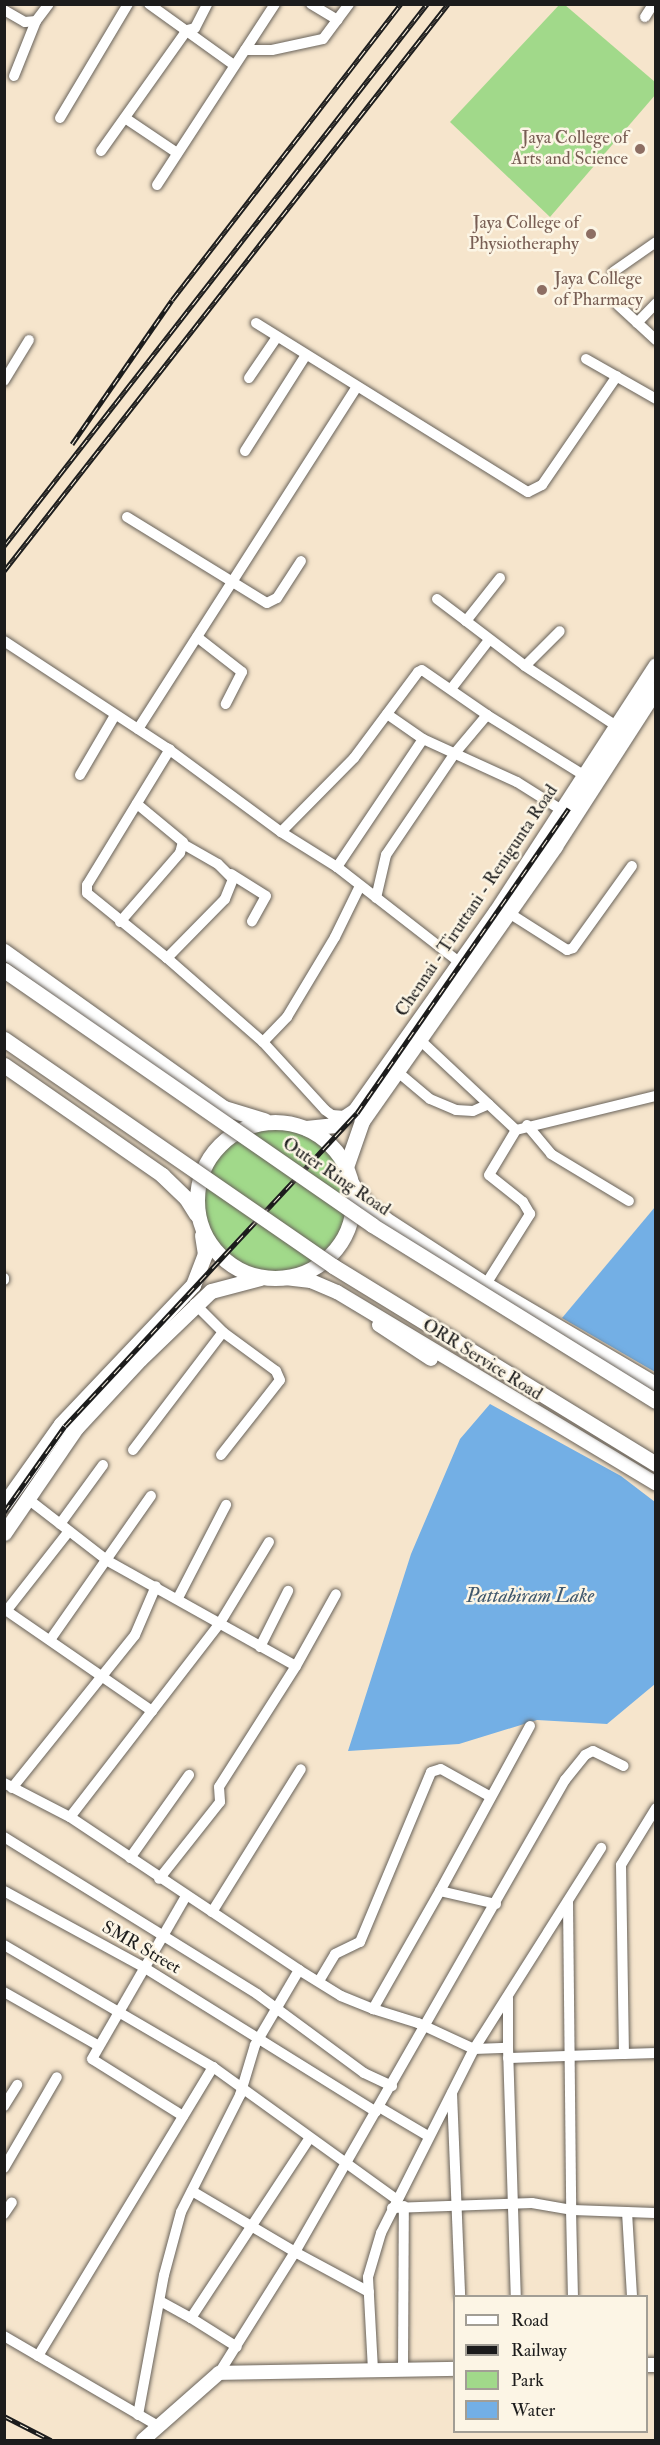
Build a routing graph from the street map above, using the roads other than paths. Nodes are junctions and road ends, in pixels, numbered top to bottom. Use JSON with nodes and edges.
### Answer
{"nodes":[{"id":1,"x":49,"y":4,"type":"edge"},
{"id":2,"x":128,"y":4,"type":"edge"},
{"id":3,"x":149,"y":4,"type":"edge"},
{"id":4,"x":207,"y":4,"type":"edge"},
{"id":5,"x":275,"y":4,"type":"edge"},
{"id":6,"x":311,"y":4,"type":"edge"},
{"id":7,"x":349,"y":4,"type":"edge"},
{"id":8,"x":653,"y":4,"type":"edge"},
{"id":9,"x":4,"y":10,"type":"edge"},
{"id":10,"x":645,"y":17,"type":"dead end"},
{"id":11,"x":338,"y":20,"type":"junction"},
{"id":12,"x":36,"y":21,"type":"junction"},
{"id":13,"x":187,"y":30,"type":"junction"},
{"id":14,"x":245,"y":50,"type":"junction"},
{"id":15,"x":234,"y":65,"type":"junction"},
{"id":16,"x":14,"y":76,"type":"dead end"},
{"id":17,"x":60,"y":118,"type":"dead end"},
{"id":18,"x":125,"y":118,"type":"junction"},
{"id":19,"x":101,"y":151,"type":"dead end"},
{"id":20,"x":177,"y":153,"type":"junction"},
{"id":21,"x":156,"y":185,"type":"dead end"},
{"id":22,"x":656,"y":242,"type":"edge"},
{"id":23,"x":614,"y":272,"type":"dead end"},
{"id":24,"x":656,"y":303,"type":"edge"},
{"id":25,"x":618,"y":305,"type":"dead end"},
{"id":26,"x":256,"y":323,"type":"dead end"},
{"id":27,"x":637,"y":323,"type":"junction"},
{"id":28,"x":278,"y":337,"type":"junction"},
{"id":29,"x":29,"y":340,"type":"dead end"},
{"id":30,"x":656,"y":340,"type":"edge"},
{"id":31,"x":306,"y":356,"type":"junction"},
{"id":32,"x":586,"y":359,"type":"dead end"},
{"id":33,"x":617,"y":376,"type":"junction"},
{"id":34,"x":249,"y":378,"type":"dead end"},
{"id":35,"x":4,"y":381,"type":"edge"},
{"id":36,"x":357,"y":387,"type":"junction"},
{"id":37,"x":656,"y":399,"type":"edge"},
{"id":38,"x":245,"y":451,"type":"dead end"},
{"id":39,"x":127,"y":517,"type":"dead end"},
{"id":40,"x":301,"y":561,"type":"dead end"},
{"id":41,"x":500,"y":578,"type":"dead end"},
{"id":42,"x":232,"y":583,"type":"junction"},
{"id":43,"x":437,"y":599,"type":"dead end"},
{"id":44,"x":466,"y":621,"type":"junction"},
{"id":45,"x":560,"y":632,"type":"dead end"},
{"id":46,"x":197,"y":638,"type":"junction"},
{"id":47,"x":489,"y":640,"type":"junction"},
{"id":48,"x":4,"y":641,"type":"edge"},
{"id":49,"x":656,"y":665,"type":"edge"},
{"id":50,"x":525,"y":666,"type":"junction"},
{"id":51,"x":451,"y":689,"type":"junction"},
{"id":52,"x":656,"y":689,"type":"edge"},
{"id":53,"x":226,"y":704,"type":"dead end"},
{"id":54,"x":387,"y":714,"type":"junction"},
{"id":55,"x":487,"y":714,"type":"junction"},
{"id":56,"x":115,"y":715,"type":"junction"},
{"id":57,"x":618,"y":727,"type":"junction"},
{"id":58,"x":138,"y":729,"type":"junction"},
{"id":59,"x":423,"y":739,"type":"junction"},
{"id":60,"x":170,"y":749,"type":"junction"},
{"id":61,"x":455,"y":753,"type":"junction"},
{"id":62,"x":80,"y":774,"type":"dead end"},
{"id":63,"x":585,"y":777,"type":"junction"},
{"id":64,"x":137,"y":804,"type":"junction"},
{"id":65,"x":562,"y":811,"type":"junction"},
{"id":66,"x":281,"y":832,"type":"junction"},
{"id":67,"x":183,"y":844,"type":"junction"},
{"id":68,"x":632,"y":866,"type":"dead end"},
{"id":69,"x":338,"y":867,"type":"junction"},
{"id":70,"x":231,"y":874,"type":"junction"},
{"id":71,"x":360,"y":886,"type":"junction"},
{"id":72,"x":376,"y":898,"type":"junction"},
{"id":73,"x":509,"y":913,"type":"junction"},
{"id":74,"x":252,"y":921,"type":"dead end"},
{"id":75,"x":120,"y":922,"type":"junction"},
{"id":76,"x":4,"y":951,"type":"edge"},
{"id":77,"x":167,"y":958,"type":"junction"},
{"id":78,"x":464,"y":967,"type":"junction"},
{"id":79,"x":4,"y":970,"type":"edge"},
{"id":80,"x":4,"y":1039,"type":"edge"},
{"id":81,"x":422,"y":1041,"type":"junction"},
{"id":82,"x":263,"y":1042,"type":"junction"},
{"id":83,"x":8,"y":1067,"type":"edge"},
{"id":84,"x":399,"y":1073,"type":"junction"},
{"id":85,"x":656,"y":1096,"type":"edge"},
{"id":86,"x":489,"y":1104,"type":"junction"},
{"id":87,"x":350,"y":1116,"type":"junction"},
{"id":88,"x":276,"y":1122,"type":"junction"},
{"id":89,"x":306,"y":1128,"type":"junction"},
{"id":90,"x":522,"y":1128,"type":"junction"},
{"id":91,"x":346,"y":1167,"type":"junction"},
{"id":92,"x":352,"y":1184,"type":"junction"},
{"id":93,"x":629,"y":1201,"type":"dead end"},
{"id":94,"x":201,"y":1225,"type":"junction"},
{"id":95,"x":260,"y":1278,"type":"junction"},
{"id":96,"x":285,"y":1278,"type":"junction"},
{"id":97,"x":486,"y":1284,"type":"junction"},
{"id":98,"x":195,"y":1304,"type":"junction"},
{"id":99,"x":224,"y":1332,"type":"junction"},
{"id":100,"x":656,"y":1384,"type":"edge"},
{"id":101,"x":656,"y":1401,"type":"edge"},
{"id":102,"x":133,"y":1450,"type":"dead end"},
{"id":103,"x":222,"y":1455,"type":"dead end"},
{"id":104,"x":656,"y":1464,"type":"edge"},
{"id":105,"x":103,"y":1465,"type":"dead end"},
{"id":106,"x":656,"y":1484,"type":"edge"},
{"id":107,"x":151,"y":1496,"type":"dead end"},
{"id":108,"x":28,"y":1499,"type":"junction"},
{"id":109,"x":4,"y":1504,"type":"edge"},
{"id":110,"x":226,"y":1505,"type":"dead end"},
{"id":111,"x":64,"y":1527,"type":"junction"},
{"id":112,"x":4,"y":1533,"type":"edge"},
{"id":113,"x":269,"y":1542,"type":"dead end"},
{"id":114,"x":108,"y":1561,"type":"junction"},
{"id":115,"x":156,"y":1586,"type":"junction"},
{"id":116,"x":288,"y":1591,"type":"dead end"},
{"id":117,"x":336,"y":1594,"type":"dead end"},
{"id":118,"x":178,"y":1598,"type":"junction"},
{"id":119,"x":6,"y":1609,"type":"edge"},
{"id":120,"x":220,"y":1623,"type":"junction"},
{"id":121,"x":50,"y":1640,"type":"junction"},
{"id":122,"x":260,"y":1647,"type":"junction"},
{"id":123,"x":296,"y":1666,"type":"junction"},
{"id":124,"x":103,"y":1677,"type":"junction"},
{"id":125,"x":152,"y":1711,"type":"junction"},
{"id":126,"x":530,"y":1726,"type":"dead end"},
{"id":127,"x":624,"y":1766,"type":"dead end"},
{"id":128,"x":301,"y":1769,"type":"dead end"},
{"id":129,"x":189,"y":1775,"type":"dead end"},
{"id":130,"x":8,"y":1786,"type":"edge"},
{"id":131,"x":491,"y":1797,"type":"junction"},
{"id":132,"x":656,"y":1808,"type":"edge"},
{"id":133,"x":70,"y":1817,"type":"junction"},
{"id":134,"x":4,"y":1838,"type":"edge"},
{"id":135,"x":601,"y":1848,"type":"dead end"},
{"id":136,"x":130,"y":1858,"type":"junction"},
{"id":137,"x":159,"y":1879,"type":"junction"},
{"id":138,"x":4,"y":1891,"type":"edge"},
{"id":139,"x":440,"y":1891,"type":"junction"},
{"id":140,"x":186,"y":1896,"type":"junction"},
{"id":141,"x":568,"y":1901,"type":"junction"},
{"id":142,"x":496,"y":1904,"type":"junction"},
{"id":143,"x":212,"y":1912,"type":"junction"},
{"id":144,"x":162,"y":1938,"type":"junction"},
{"id":145,"x":4,"y":1945,"type":"edge"},
{"id":146,"x":145,"y":1968,"type":"junction"},
{"id":147,"x":299,"y":1970,"type":"junction"},
{"id":148,"x":319,"y":1981,"type":"junction"},
{"id":149,"x":4,"y":1992,"type":"edge"},
{"id":150,"x":508,"y":1996,"type":"junction"},
{"id":151,"x":277,"y":2008,"type":"junction"},
{"id":152,"x":373,"y":2009,"type":"junction"},
{"id":153,"x":120,"y":2011,"type":"junction"},
{"id":154,"x":426,"y":2027,"type":"junction"},
{"id":155,"x":258,"y":2038,"type":"junction"},
{"id":156,"x":99,"y":2046,"type":"junction"},
{"id":157,"x":474,"y":2049,"type":"junction"},
{"id":158,"x":508,"y":2053,"type":"junction"},
{"id":159,"x":656,"y":2053,"type":"edge"},
{"id":160,"x":624,"y":2054,"type":"junction"},
{"id":161,"x":568,"y":2055,"type":"junction"},
{"id":162,"x":213,"y":2067,"type":"junction"},
{"id":163,"x":57,"y":2077,"type":"dead end"},
{"id":164,"x":17,"y":2085,"type":"dead end"},
{"id":165,"x":392,"y":2086,"type":"junction"},
{"id":166,"x":242,"y":2089,"type":"junction"},
{"id":167,"x":452,"y":2092,"type":"junction"},
{"id":168,"x":4,"y":2106,"type":"edge"},
{"id":169,"x":378,"y":2109,"type":"junction"},
{"id":170,"x":183,"y":2116,"type":"junction"},
{"id":171,"x":428,"y":2136,"type":"junction"},
{"id":172,"x":309,"y":2139,"type":"junction"},
{"id":173,"x":346,"y":2165,"type":"junction"},
{"id":174,"x":4,"y":2168,"type":"edge"},
{"id":175,"x":192,"y":2191,"type":"junction"},
{"id":176,"x":12,"y":2202,"type":"dead end"},
{"id":177,"x":513,"y":2203,"type":"junction"},
{"id":178,"x":398,"y":2204,"type":"junction"},
{"id":179,"x":457,"y":2206,"type":"junction"},
{"id":180,"x":571,"y":2210,"type":"junction"},
{"id":181,"x":627,"y":2212,"type":"junction"},
{"id":182,"x":656,"y":2212,"type":"edge"},
{"id":183,"x":4,"y":2214,"type":"edge"},
{"id":184,"x":251,"y":2224,"type":"junction"},
{"id":185,"x":295,"y":2252,"type":"junction"},
{"id":186,"x":369,"y":2292,"type":"junction"},
{"id":187,"x":460,"y":2295,"type":"edge"},
{"id":188,"x":516,"y":2295,"type":"edge"},
{"id":189,"x":573,"y":2295,"type":"edge"},
{"id":190,"x":632,"y":2295,"type":"edge"},
{"id":191,"x":160,"y":2301,"type":"junction"},
{"id":192,"x":191,"y":2318,"type":"junction"},
{"id":193,"x":4,"y":2336,"type":"edge"},
{"id":194,"x":237,"y":2347,"type":"junction"},
{"id":195,"x":38,"y":2356,"type":"junction"},
{"id":196,"x":453,"y":2369,"type":"edge"},
{"id":197,"x":373,"y":2370,"type":"junction"},
{"id":198,"x":403,"y":2370,"type":"junction"},
{"id":199,"x":219,"y":2373,"type":"junction"},
{"id":200,"x":138,"y":2415,"type":"junction"},
{"id":201,"x":158,"y":2426,"type":"junction"},
{"id":202,"x":143,"y":2440,"type":"edge"}],
"edges":[{"from":1,"to":12,"type":"street"},
{"from":2,"to":17,"type":"street"},
{"from":3,"to":13,"type":"street"},
{"from":4,"to":13,"type":"street"},
{"from":5,"to":14,"type":"street"},
{"from":6,"to":11,"type":"street"},
{"from":7,"to":11,"type":"street"},
{"from":8,"to":10,"type":"street"},
{"from":9,"to":12,"type":"street"},
{"from":11,"to":14,"type":"street"},
{"from":12,"to":16,"type":"street"},
{"from":13,"to":15,"type":"street"},
{"from":13,"to":18,"type":"street"},
{"from":14,"to":15,"type":"street"},
{"from":15,"to":20,"type":"street"},
{"from":18,"to":19,"type":"street"},
{"from":18,"to":20,"type":"street"},
{"from":20,"to":21,"type":"street"},
{"from":22,"to":23,"type":"street"},
{"from":24,"to":27,"type":"street"},
{"from":25,"to":27,"type":"street"},
{"from":26,"to":28,"type":"street"},
{"from":27,"to":30,"type":"street"},
{"from":28,"to":31,"type":"street"},
{"from":28,"to":34,"type":"street"},
{"from":29,"to":35,"type":"street"},
{"from":31,"to":36,"type":"street"},
{"from":31,"to":38,"type":"street"},
{"from":32,"to":33,"type":"street"},
{"from":33,"to":36,"type":"street"},
{"from":33,"to":37,"type":"street"},
{"from":36,"to":42,"type":"street"},
{"from":39,"to":42,"type":"street"},
{"from":40,"to":42,"type":"street"},
{"from":41,"to":44,"type":"street"},
{"from":42,"to":46,"type":"street"},
{"from":43,"to":44,"type":"street"},
{"from":44,"to":47,"type":"street"},
{"from":45,"to":50,"type":"street"},
{"from":46,"to":53,"type":"street"},
{"from":46,"to":58,"type":"street"},
{"from":47,"to":50,"type":"street"},
{"from":47,"to":51,"type":"street"},
{"from":48,"to":56,"type":"street"},
{"from":49,"to":57,"type":"highway","name":"Chennai - Tiruttani - Renigunta Road"},
{"from":50,"to":57,"type":"street"},
{"from":51,"to":54,"type":"street"},
{"from":51,"to":55,"type":"street"},
{"from":52,"to":73,"type":"highway","name":"Chennai - Tiruttani - Renigunta Road"},
{"from":54,"to":59,"type":"street"},
{"from":54,"to":66,"type":"street"},
{"from":55,"to":61,"type":"street"},
{"from":55,"to":63,"type":"street"},
{"from":56,"to":58,"type":"street"},
{"from":56,"to":62,"type":"street"},
{"from":57,"to":63,"type":"highway","name":"Chennai - Tiruttani - Renigunta Road"},
{"from":58,"to":60,"type":"street"},
{"from":59,"to":61,"type":"street"},
{"from":59,"to":69,"type":"street"},
{"from":60,"to":64,"type":"street"},
{"from":60,"to":66,"type":"street"},
{"from":61,"to":65,"type":"street"},
{"from":61,"to":72,"type":"street"},
{"from":63,"to":65,"type":"highway","name":"Chennai - Tiruttani - Renigunta Road"},
{"from":64,"to":67,"type":"street"},
{"from":64,"to":75,"type":"street"},
{"from":65,"to":78,"type":"highway","name":"Chennai - Tiruttani - Renigunta Road"},
{"from":66,"to":69,"type":"street"},
{"from":67,"to":70,"type":"street"},
{"from":67,"to":75,"type":"street"},
{"from":68,"to":73,"type":"street"},
{"from":69,"to":71,"type":"street"},
{"from":70,"to":74,"type":"street"},
{"from":70,"to":77,"type":"street"},
{"from":71,"to":72,"type":"street"},
{"from":71,"to":82,"type":"street"},
{"from":72,"to":78,"type":"street"},
{"from":73,"to":78,"type":"highway","name":"Chennai - Tiruttani - Renigunta Road"},
{"from":75,"to":77,"type":"street"},
{"from":76,"to":88,"type":"highway"},
{"from":77,"to":82,"type":"street"},
{"from":78,"to":81,"type":"highway","name":"Chennai - Tiruttani - Renigunta Road"},
{"from":78,"to":87,"type":"highway","name":"Chennai - Tiruttani - Renigunta Road"},
{"from":79,"to":101,"type":"highway","name":"Outer Ring Road","bridge":true},
{"from":80,"to":104,"type":"highway","bridge":true},
{"from":81,"to":84,"type":"highway","name":"Chennai - Tiruttani - Renigunta Road"},
{"from":81,"to":86,"type":"street"},
{"from":82,"to":87,"type":"street"},
{"from":83,"to":94,"type":"highway"},
{"from":84,"to":86,"type":"street"},
{"from":84,"to":91,"type":"highway","name":"Chennai - Tiruttani - Renigunta Road"},
{"from":85,"to":90,"type":"street"},
{"from":86,"to":90,"type":"street"},
{"from":87,"to":89,"type":"highway"},
{"from":88,"to":89,"type":"highway"},
{"from":88,"to":94,"type":"highway"},
{"from":89,"to":91,"type":"highway"},
{"from":90,"to":93,"type":"street"},
{"from":90,"to":97,"type":"street"},
{"from":91,"to":92,"type":"highway"},
{"from":92,"to":96,"type":"highway"},
{"from":92,"to":97,"type":"main road"},
{"from":94,"to":95,"type":"highway"},
{"from":94,"to":109,"type":"highway"},
{"from":95,"to":96,"type":"highway"},
{"from":95,"to":98,"type":"highway"},
{"from":96,"to":106,"type":"main road","name":"ORR Service Road"},
{"from":97,"to":100,"type":"main road"},
{"from":98,"to":99,"type":"street"},
{"from":98,"to":108,"type":"highway"},
{"from":99,"to":102,"type":"street"},
{"from":99,"to":103,"type":"street"},
{"from":105,"to":111,"type":"street"},
{"from":107,"to":114,"type":"street"},
{"from":108,"to":111,"type":"street"},
{"from":108,"to":112,"type":"highway"},
{"from":110,"to":118,"type":"street"},
{"from":111,"to":114,"type":"street"},
{"from":111,"to":119,"type":"street"},
{"from":113,"to":120,"type":"street"},
{"from":114,"to":115,"type":"street"},
{"from":114,"to":121,"type":"street"},
{"from":115,"to":118,"type":"street"},
{"from":115,"to":124,"type":"street"},
{"from":116,"to":122,"type":"street"},
{"from":117,"to":123,"type":"street"},
{"from":118,"to":120,"type":"street"},
{"from":119,"to":121,"type":"street"},
{"from":120,"to":122,"type":"street"},
{"from":120,"to":125,"type":"street"},
{"from":121,"to":124,"type":"street"},
{"from":122,"to":123,"type":"street"},
{"from":123,"to":137,"type":"street"},
{"from":124,"to":125,"type":"street"},
{"from":124,"to":130,"type":"street"},
{"from":125,"to":133,"type":"street"},
{"from":126,"to":131,"type":"street"},
{"from":127,"to":142,"type":"street"},
{"from":128,"to":143,"type":"street"},
{"from":129,"to":136,"type":"street"},
{"from":130,"to":133,"type":"street"},
{"from":131,"to":139,"type":"street"},
{"from":131,"to":148,"type":"street"},
{"from":132,"to":160,"type":"street"},
{"from":133,"to":136,"type":"street"},
{"from":134,"to":144,"type":"street"},
{"from":135,"to":141,"type":"street"},
{"from":136,"to":137,"type":"street"},
{"from":137,"to":140,"type":"street"},
{"from":138,"to":146,"type":"street","name":"SMR Street"},
{"from":139,"to":142,"type":"street"},
{"from":139,"to":152,"type":"street"},
{"from":140,"to":143,"type":"street"},
{"from":140,"to":144,"type":"street"},
{"from":141,"to":150,"type":"street"},
{"from":141,"to":161,"type":"street"},
{"from":142,"to":154,"type":"street"},
{"from":143,"to":147,"type":"street"},
{"from":144,"to":146,"type":"street"},
{"from":144,"to":151,"type":"street"},
{"from":145,"to":153,"type":"street"},
{"from":146,"to":153,"type":"street"},
{"from":146,"to":155,"type":"street","name":"SMR Street"},
{"from":147,"to":148,"type":"street"},
{"from":147,"to":151,"type":"street"},
{"from":148,"to":152,"type":"street"},
{"from":149,"to":156,"type":"street"},
{"from":150,"to":157,"type":"street"},
{"from":150,"to":158,"type":"street"},
{"from":151,"to":155,"type":"street"},
{"from":151,"to":165,"type":"street"},
{"from":152,"to":154,"type":"street"},
{"from":153,"to":156,"type":"street"},
{"from":153,"to":162,"type":"street"},
{"from":154,"to":157,"type":"street"},
{"from":154,"to":165,"type":"street"},
{"from":155,"to":166,"type":"street"},
{"from":155,"to":169,"type":"street","name":"SMR Street"},
{"from":156,"to":170,"type":"street"},
{"from":157,"to":158,"type":"street"},
{"from":157,"to":167,"type":"street"},
{"from":158,"to":161,"type":"street"},
{"from":158,"to":177,"type":"street"},
{"from":159,"to":160,"type":"street"},
{"from":160,"to":161,"type":"street"},
{"from":161,"to":180,"type":"street"},
{"from":162,"to":166,"type":"street"},
{"from":162,"to":170,"type":"street"},
{"from":163,"to":174,"type":"street"},
{"from":164,"to":168,"type":"street"},
{"from":165,"to":169,"type":"street"},
{"from":166,"to":172,"type":"street"},
{"from":166,"to":175,"type":"street"},
{"from":167,"to":171,"type":"street"},
{"from":167,"to":179,"type":"street"},
{"from":169,"to":171,"type":"street","name":"SMR Street"},
{"from":169,"to":173,"type":"street"},
{"from":170,"to":195,"type":"street"},
{"from":171,"to":178,"type":"street"},
{"from":172,"to":173,"type":"street"},
{"from":172,"to":184,"type":"street"},
{"from":173,"to":178,"type":"street"},
{"from":173,"to":185,"type":"street"},
{"from":175,"to":184,"type":"street"},
{"from":175,"to":191,"type":"street"},
{"from":176,"to":183,"type":"street"},
{"from":177,"to":179,"type":"street"},
{"from":177,"to":180,"type":"street"},
{"from":177,"to":188,"type":"street"},
{"from":178,"to":179,"type":"street"},
{"from":178,"to":186,"type":"street"},
{"from":178,"to":198,"type":"street"},
{"from":179,"to":187,"type":"street"},
{"from":180,"to":181,"type":"street"},
{"from":180,"to":189,"type":"street"},
{"from":181,"to":182,"type":"street"},
{"from":181,"to":190,"type":"street"},
{"from":184,"to":185,"type":"street"},
{"from":184,"to":192,"type":"street"},
{"from":185,"to":186,"type":"street"},
{"from":185,"to":194,"type":"street"},
{"from":186,"to":197,"type":"street"},
{"from":191,"to":192,"type":"street"},
{"from":191,"to":200,"type":"street"},
{"from":192,"to":194,"type":"street"},
{"from":193,"to":195,"type":"street"},
{"from":194,"to":199,"type":"street"},
{"from":195,"to":200,"type":"street"},
{"from":196,"to":198,"type":"main road"},
{"from":197,"to":198,"type":"main road"},
{"from":197,"to":199,"type":"main road"},
{"from":199,"to":201,"type":"main road"},
{"from":200,"to":201,"type":"street"},
{"from":201,"to":202,"type":"main road"}]}
